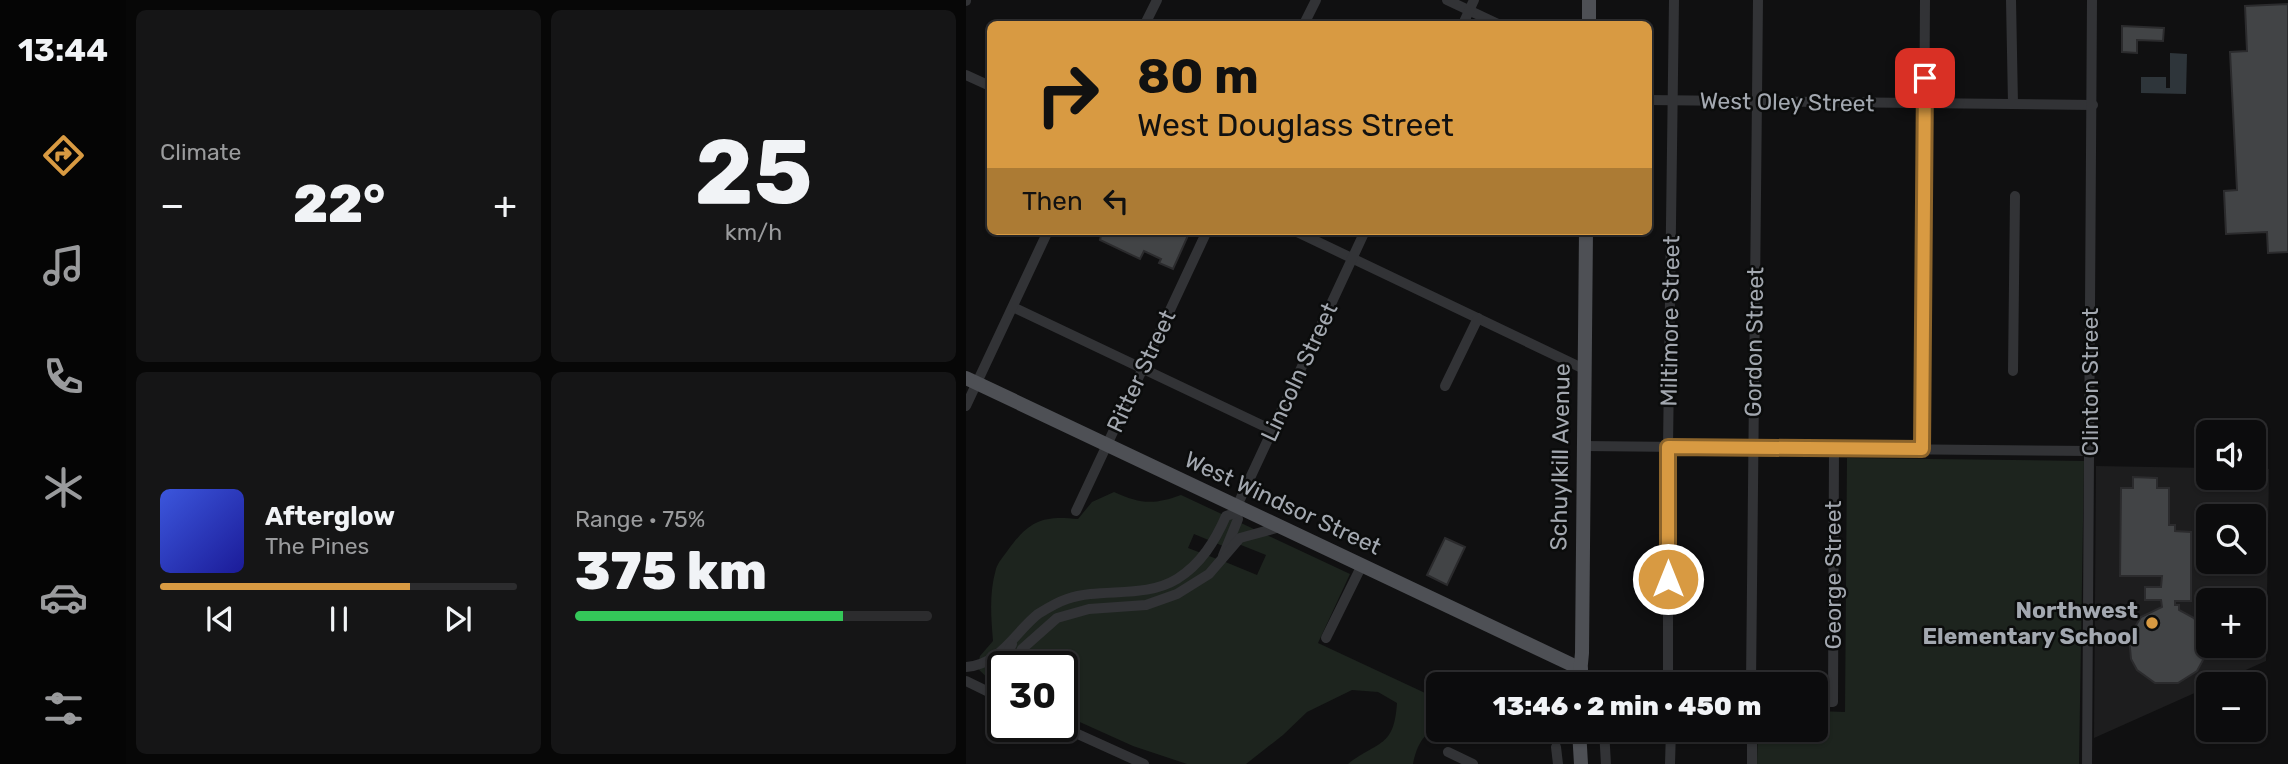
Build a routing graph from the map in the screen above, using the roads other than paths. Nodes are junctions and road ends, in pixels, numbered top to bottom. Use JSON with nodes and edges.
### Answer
{"nodes":[{"id":1,"x":1157,"y":0,"type":"edge"},
{"id":2,"x":1316,"y":0,"type":"edge"},
{"id":3,"x":1447,"y":0,"type":"edge"},
{"id":4,"x":1589,"y":0,"type":"edge"},
{"id":5,"x":1674,"y":0,"type":"edge"},
{"id":6,"x":1758,"y":0,"type":"edge"},
{"id":7,"x":1925,"y":0,"type":"edge"},
{"id":8,"x":2011,"y":0,"type":"edge"},
{"id":9,"x":2092,"y":0,"type":"edge"},
{"id":10,"x":1472,"y":5,"type":"edge"},
{"id":11,"x":1146,"y":21,"type":"edge"},
{"id":12,"x":1306,"y":21,"type":"edge"},
{"id":13,"x":1464,"y":21,"type":"edge"},
{"id":14,"x":1494,"y":21,"type":"edge"},
{"id":15,"x":1589,"y":21,"type":"edge"},
{"id":16,"x":966,"y":75,"type":"edge"},
{"id":17,"x":987,"y":85,"type":"edge"},
{"id":18,"x":1652,"y":100,"type":"edge"},
{"id":19,"x":1673,"y":100,"type":"junction"},
{"id":20,"x":1757,"y":102,"type":"junction"},
{"id":21,"x":1925,"y":104,"type":"junction"},
{"id":22,"x":2013,"y":104,"type":"junction"},
{"id":23,"x":2092,"y":105,"type":"junction"},
{"id":24,"x":2015,"y":196,"type":"dead end"},
{"id":25,"x":1046,"y":235,"type":"edge"},
{"id":26,"x":1205,"y":235,"type":"edge"},
{"id":27,"x":1304,"y":235,"type":"edge"},
{"id":28,"x":1363,"y":235,"type":"edge"},
{"id":29,"x":1586,"y":235,"type":"edge"},
{"id":30,"x":1353,"y":258,"type":"junction"},
{"id":31,"x":1013,"y":307,"type":"junction"},
{"id":32,"x":1478,"y":318,"type":"junction"},
{"id":33,"x":1143,"y":368,"type":"junction"},
{"id":34,"x":1584,"y":369,"type":"junction"},
{"id":35,"x":2013,"y":371,"type":"dead end"},
{"id":36,"x":971,"y":381,"type":"edge"},
{"id":37,"x":1445,"y":386,"type":"dead end"},
{"id":38,"x":966,"y":406,"type":"edge"},
{"id":39,"x":1272,"y":430,"type":"junction"},
{"id":40,"x":1107,"y":444,"type":"junction"},
{"id":41,"x":1583,"y":446,"type":"junction"},
{"id":42,"x":1668,"y":447,"type":"junction"},
{"id":43,"x":1752,"y":448,"type":"junction"},
{"id":44,"x":1833,"y":448,"type":"junction"},
{"id":45,"x":1922,"y":449,"type":"junction"},
{"id":46,"x":2090,"y":451,"type":"junction"},
{"id":47,"x":1236,"y":510,"type":"junction"},
{"id":48,"x":1076,"y":511,"type":"dead end"},
{"id":49,"x":1280,"y":527,"type":"junction"},
{"id":50,"x":1223,"y":556,"type":"junction"},
{"id":51,"x":1362,"y":565,"type":"junction"},
{"id":52,"x":1326,"y":638,"type":"dead end"},
{"id":53,"x":1013,"y":642,"type":"junction"},
{"id":54,"x":1009,"y":651,"type":"edge"},
{"id":55,"x":1022,"y":651,"type":"edge"},
{"id":56,"x":966,"y":667,"type":"edge"},
{"id":57,"x":1581,"y":668,"type":"junction"},
{"id":58,"x":1580,"y":672,"type":"edge"},
{"id":59,"x":1668,"y":672,"type":"edge"},
{"id":60,"x":1751,"y":672,"type":"edge"},
{"id":61,"x":966,"y":681,"type":"edge"},
{"id":62,"x":987,"y":689,"type":"edge"},
{"id":63,"x":1828,"y":702,"type":"edge"},
{"id":64,"x":1078,"y":736,"type":"edge"},
{"id":65,"x":1579,"y":742,"type":"edge"},
{"id":66,"x":1605,"y":742,"type":"edge"},
{"id":67,"x":1671,"y":742,"type":"edge"},
{"id":68,"x":1752,"y":742,"type":"edge"},
{"id":69,"x":1556,"y":747,"type":"dead end"},
{"id":70,"x":1448,"y":752,"type":"dead end"},
{"id":71,"x":1117,"y":759,"type":"edge"},
{"id":72,"x":1144,"y":764,"type":"edge"},
{"id":73,"x":1473,"y":764,"type":"edge"},
{"id":74,"x":1558,"y":764,"type":"edge"},
{"id":75,"x":1581,"y":764,"type":"edge"},
{"id":76,"x":1606,"y":764,"type":"edge"},
{"id":77,"x":1670,"y":764,"type":"edge"},
{"id":78,"x":1752,"y":764,"type":"edge"},
{"id":79,"x":2087,"y":764,"type":"edge"}],
"edges":[{"from":1,"to":11,"type":"street"},
{"from":2,"to":12,"type":"street"},
{"from":3,"to":10,"type":"street"},
{"from":4,"to":15,"type":"main road"},
{"from":5,"to":19,"type":"street","name":"Miltimore Street"},
{"from":6,"to":20,"type":"street","name":"Gordon Street"},
{"from":7,"to":21,"type":"street"},
{"from":8,"to":22,"type":"street"},
{"from":9,"to":23,"type":"street","name":"Clinton Street"},
{"from":10,"to":13,"type":"street"},
{"from":10,"to":14,"type":"street"},
{"from":16,"to":17,"type":"street"},
{"from":18,"to":19,"type":"street","name":"West Oley Street"},
{"from":19,"to":20,"type":"street","name":"West Oley Street"},
{"from":19,"to":42,"type":"street","name":"Miltimore Street"},
{"from":20,"to":21,"type":"street","name":"West Oley Street"},
{"from":20,"to":43,"type":"street","name":"Gordon Street"},
{"from":21,"to":22,"type":"street","name":"West Oley Street"},
{"from":21,"to":45,"type":"street"},
{"from":22,"to":23,"type":"street","name":"West Oley Street"},
{"from":23,"to":46,"type":"street","name":"Clinton Street"},
{"from":24,"to":35,"type":"street"},
{"from":25,"to":31,"type":"street"},
{"from":26,"to":33,"type":"street","name":"Ritter Street"},
{"from":27,"to":30,"type":"street"},
{"from":28,"to":30,"type":"street","name":"Lincoln Street"},
{"from":29,"to":34,"type":"main road","name":"Schuylkill Avenue"},
{"from":30,"to":32,"type":"street"},
{"from":30,"to":39,"type":"street","name":"Lincoln Street"},
{"from":31,"to":33,"type":"street"},
{"from":31,"to":36,"type":"street"},
{"from":32,"to":34,"type":"street"},
{"from":32,"to":37,"type":"street"},
{"from":33,"to":39,"type":"street"},
{"from":33,"to":40,"type":"street","name":"Ritter Street"},
{"from":34,"to":41,"type":"main road","name":"Schuylkill Avenue"},
{"from":36,"to":38,"type":"street"},
{"from":36,"to":40,"type":"main road","name":"West Windsor Street"},
{"from":39,"to":47,"type":"street","name":"Lincoln Street"},
{"from":40,"to":47,"type":"main road","name":"West Windsor Street"},
{"from":40,"to":48,"type":"street","name":"Ritter Street"},
{"from":41,"to":42,"type":"street"},
{"from":41,"to":57,"type":"main road","name":"Schuylkill Avenue"},
{"from":42,"to":43,"type":"street"},
{"from":42,"to":59,"type":"street","name":"Miltimore Street"},
{"from":43,"to":44,"type":"street"},
{"from":43,"to":60,"type":"street","name":"Gordon Street"},
{"from":44,"to":45,"type":"street"},
{"from":44,"to":63,"type":"street","name":"George Street"},
{"from":45,"to":46,"type":"street"},
{"from":46,"to":79,"type":"street","name":"Clinton Street"},
{"from":47,"to":49,"type":"main road","name":"West Windsor Street"},
{"from":47,"to":50,"type":"street","name":"Lincoln Street"},
{"from":47,"to":53,"type":"street","name":"Lincoln Street"},
{"from":49,"to":50,"type":"street","name":"Lincoln Street"},
{"from":49,"to":51,"type":"main road","name":"West Windsor Street"},
{"from":50,"to":55,"type":"street","name":"Lincoln Street"},
{"from":51,"to":52,"type":"street"},
{"from":51,"to":57,"type":"main road","name":"West Windsor Street"},
{"from":53,"to":54,"type":"street","name":"Lincoln Street"},
{"from":53,"to":56,"type":"street","name":"Lincoln Street"},
{"from":57,"to":58,"type":"main road","name":"Schuylkill Avenue"},
{"from":61,"to":62,"type":"street"},
{"from":64,"to":71,"type":"street"},
{"from":65,"to":75,"type":"main road"},
{"from":66,"to":76,"type":"street"},
{"from":67,"to":77,"type":"street"},
{"from":68,"to":78,"type":"street"},
{"from":69,"to":74,"type":"street"},
{"from":70,"to":73,"type":"street"},
{"from":71,"to":72,"type":"street"}]}
